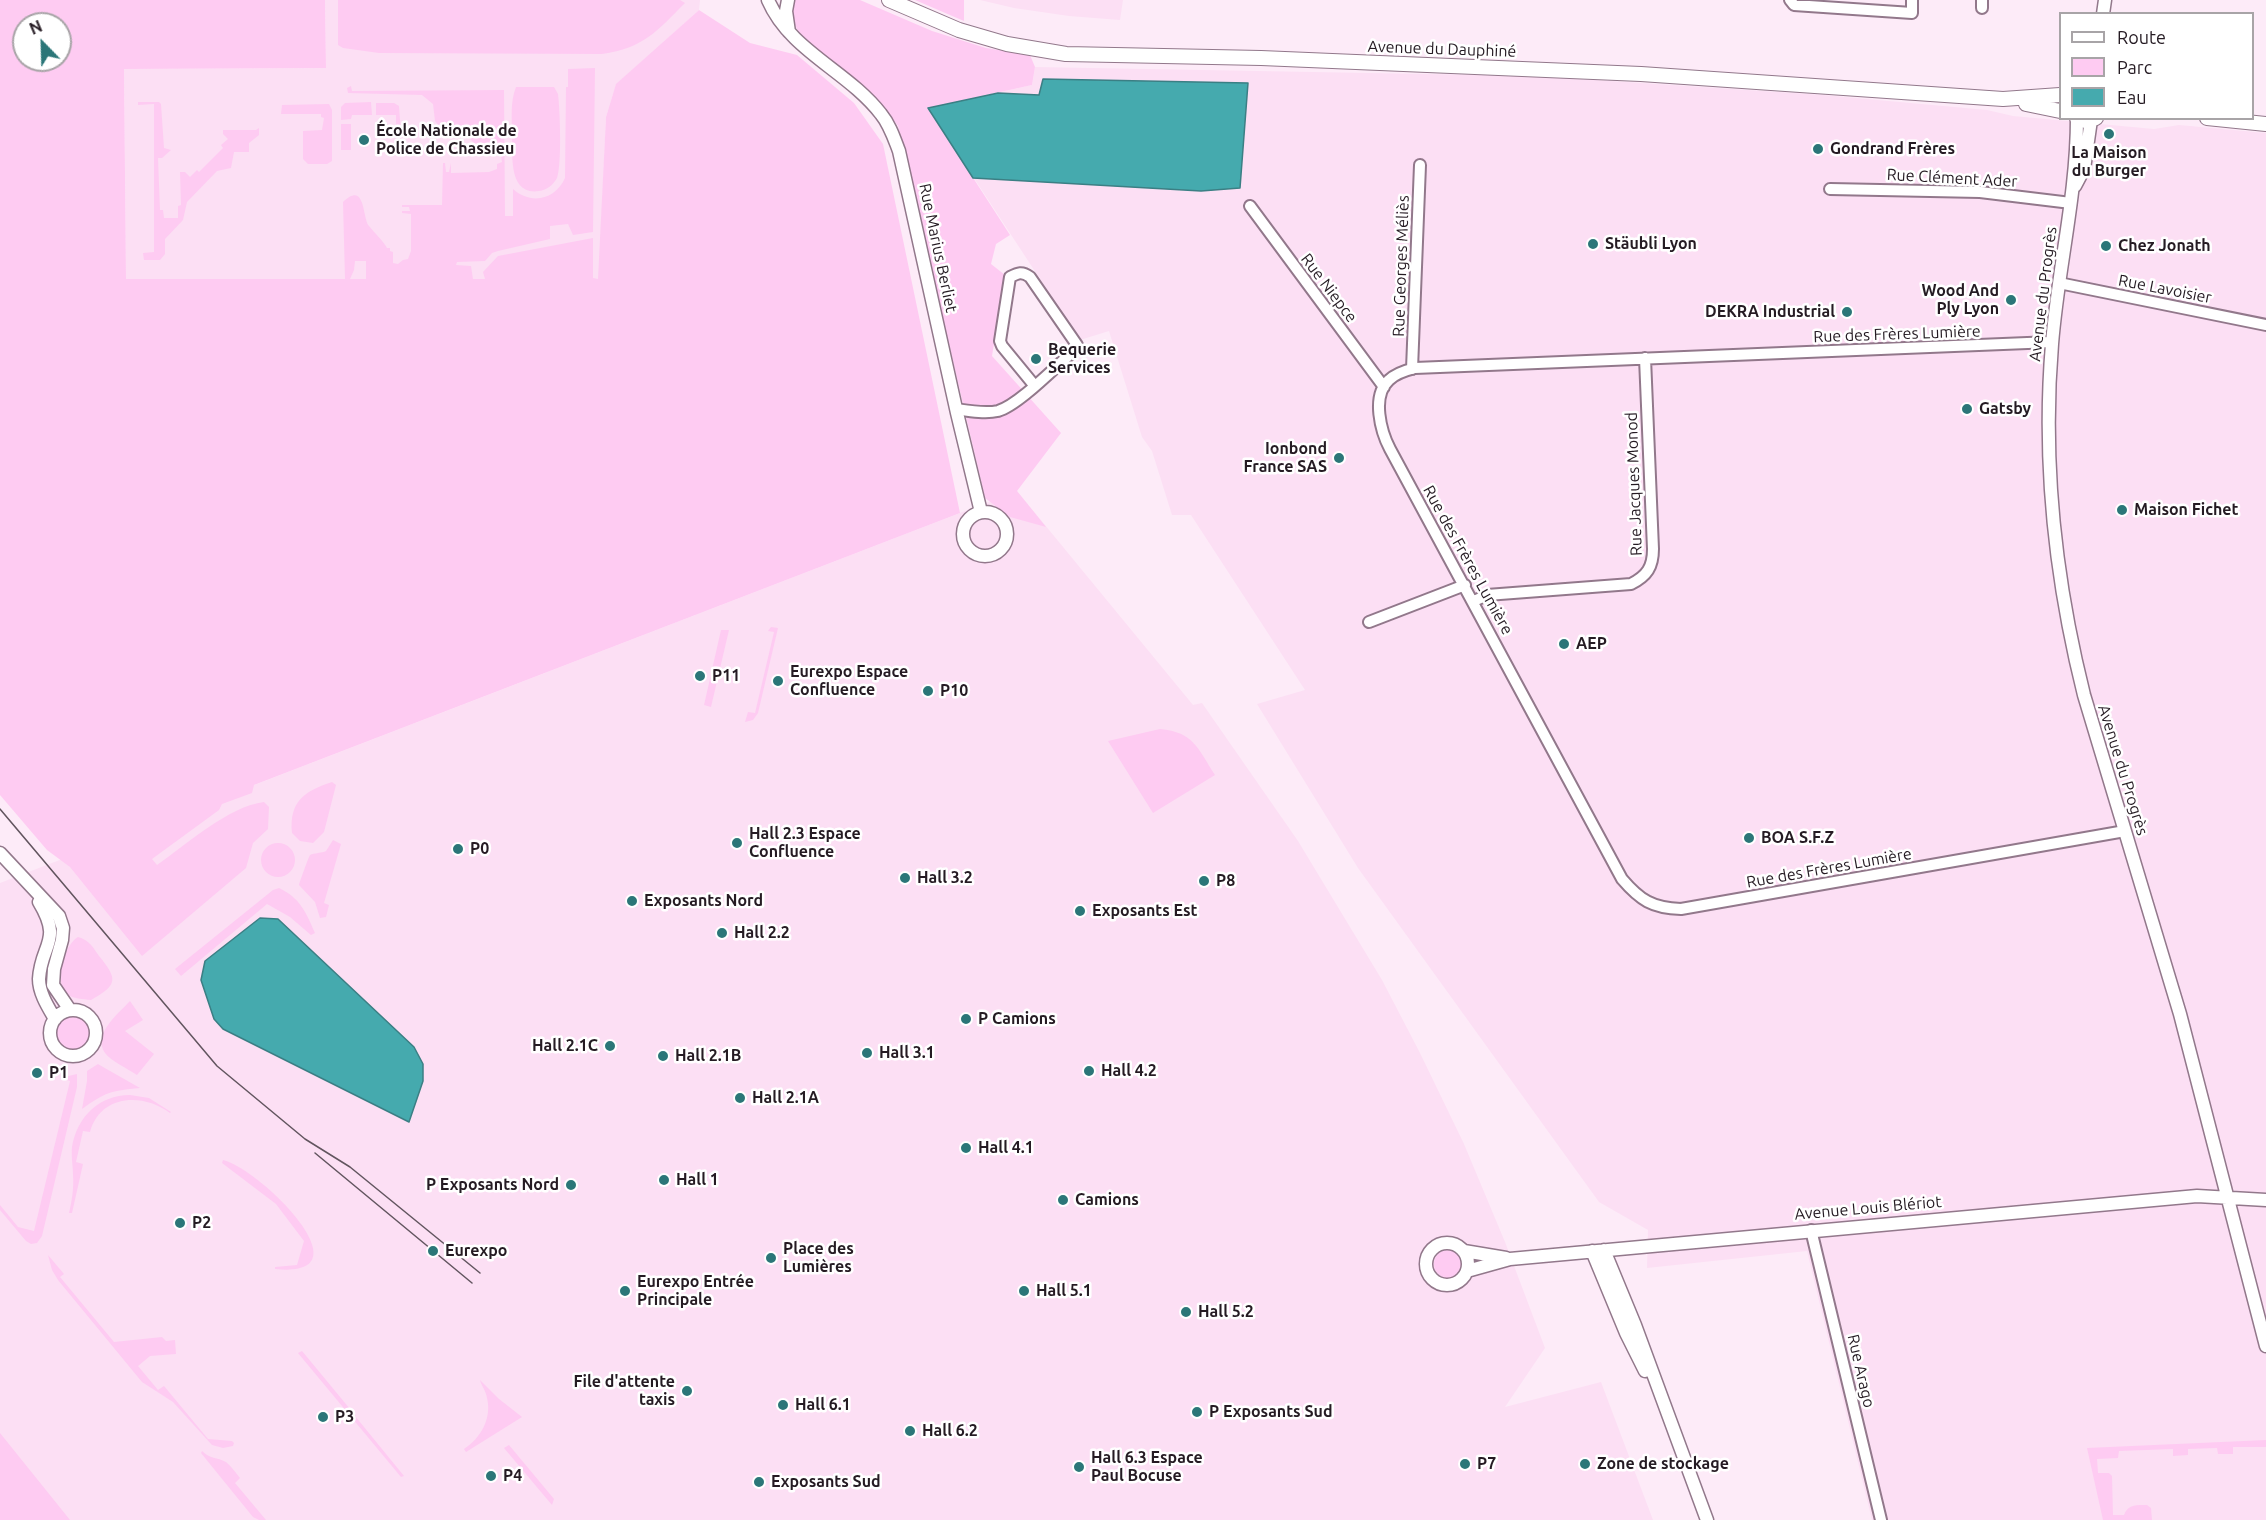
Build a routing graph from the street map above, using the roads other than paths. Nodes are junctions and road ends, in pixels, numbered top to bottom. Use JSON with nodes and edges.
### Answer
{"nodes":[{"id":1,"x":768,"y":0,"type":"edge"},
{"id":2,"x":788,"y":0,"type":"edge"},
{"id":3,"x":889,"y":0,"type":"edge"},
{"id":4,"x":1790,"y":0,"type":"edge"},
{"id":5,"x":1912,"y":0,"type":"edge"},
{"id":6,"x":789,"y":33,"type":"junction"},
{"id":7,"x":2059,"y":95,"type":"edge"},
{"id":8,"x":2003,"y":99,"type":"junction"},
{"id":9,"x":2059,"y":111,"type":"edge"},
{"id":10,"x":2085,"y":120,"type":"edge"},
{"id":11,"x":2227,"y":120,"type":"edge"},
{"id":12,"x":2266,"y":124,"type":"edge"},
{"id":13,"x":1420,"y":165,"type":"dead end"},
{"id":14,"x":1830,"y":189,"type":"dead end"},
{"id":15,"x":2071,"y":203,"type":"junction"},
{"id":16,"x":1250,"y":206,"type":"dead end"},
{"id":17,"x":2059,"y":283,"type":"junction"},
{"id":18,"x":2266,"y":325,"type":"edge"},
{"id":19,"x":2052,"y":342,"type":"junction"},
{"id":20,"x":1645,"y":358,"type":"junction"},
{"id":21,"x":1412,"y":369,"type":"junction"},
{"id":22,"x":1034,"y":385,"type":"junction"},
{"id":23,"x":1384,"y":387,"type":"junction"},
{"id":24,"x":956,"y":409,"type":"junction"},
{"id":25,"x":981,"y":512,"type":"dead end"},
{"id":26,"x":1465,"y":585,"type":"junction"},
{"id":27,"x":1474,"y":601,"type":"junction"},
{"id":28,"x":1369,"y":622,"type":"dead end"},
{"id":29,"x":2125,"y":831,"type":"junction"},
{"id":30,"x":0,"y":853,"type":"edge"},
{"id":31,"x":29,"y":885,"type":"junction"},
{"id":32,"x":70,"y":1010,"type":"junction"},
{"id":33,"x":54,"y":1019,"type":"junction"},
{"id":34,"x":2228,"y":1197,"type":"junction"},
{"id":35,"x":2266,"y":1200,"type":"edge"},
{"id":36,"x":1811,"y":1230,"type":"junction"},
{"id":37,"x":1464,"y":1251,"type":"junction"},
{"id":38,"x":1598,"y":1251,"type":"junction"},
{"id":39,"x":1510,"y":1259,"type":"junction"},
{"id":40,"x":1467,"y":1271,"type":"junction"},
{"id":41,"x":2266,"y":1346,"type":"edge"},
{"id":42,"x":1707,"y":1520,"type":"edge"},
{"id":43,"x":1881,"y":1520,"type":"edge"}],
"edges":[{"from":1,"to":6,"type":"street","name":"Rue Marius Berliet"},
{"from":2,"to":6,"type":"street"},
{"from":3,"to":8,"type":"main road","name":"Avenue du Dauphiné"},
{"from":4,"to":5,"type":"street"},
{"from":6,"to":24,"type":"street","name":"Rue Marius Berliet"},
{"from":7,"to":8,"type":"main road","name":"Avenue du Dauphiné"},
{"from":8,"to":9,"type":"main road","name":"Avenue du Dauphiné"},
{"from":10,"to":15,"type":"street","name":"Avenue du Progrès"},
{"from":11,"to":12,"type":"main road"},
{"from":13,"to":21,"type":"street","name":"Rue Georges Méliès"},
{"from":14,"to":15,"type":"street","name":"Rue Clément Ader"},
{"from":15,"to":17,"type":"street","name":"Avenue du Progrès"},
{"from":16,"to":23,"type":"street","name":"Rue Niepce"},
{"from":17,"to":18,"type":"street","name":"Rue Lavoisier"},
{"from":17,"to":19,"type":"street","name":"Avenue du Progrès"},
{"from":19,"to":20,"type":"street","name":"Rue des Frères Lumière"},
{"from":19,"to":29,"type":"street","name":"Avenue du Progrès"},
{"from":20,"to":21,"type":"street","name":"Rue des Frères Lumière"},
{"from":20,"to":27,"type":"street","name":"Rue Jacques Monod"},
{"from":21,"to":23,"type":"street","name":"Rue des Frères Lumière"},
{"from":22,"to":22,"type":"street"},
{"from":22,"to":24,"type":"street"},
{"from":23,"to":26,"type":"street","name":"Rue des Frères Lumière"},
{"from":24,"to":25,"type":"street","name":"Rue Marius Berliet"},
{"from":26,"to":27,"type":"street","name":"Rue des Frères Lumière"},
{"from":26,"to":28,"type":"street"},
{"from":27,"to":29,"type":"street","name":"Rue des Frères Lumière"},
{"from":29,"to":34,"type":"street","name":"Avenue du Progrès"},
{"from":30,"to":31,"type":"street"},
{"from":31,"to":32,"type":"street"},
{"from":31,"to":33,"type":"street"},
{"from":32,"to":33,"type":"street"},
{"from":32,"to":33,"type":"street"},
{"from":34,"to":35,"type":"street","name":"Avenue Louis Blériot"},
{"from":34,"to":36,"type":"street","name":"Avenue Louis Blériot"},
{"from":34,"to":41,"type":"street","name":"Avenue du Progrès"},
{"from":36,"to":38,"type":"street","name":"Avenue Louis Blériot"},
{"from":36,"to":43,"type":"street","name":"Rue Arago"},
{"from":37,"to":39,"type":"street","name":"Avenue Louis Blériot"},
{"from":37,"to":40,"type":"street"},
{"from":37,"to":40,"type":"street"},
{"from":38,"to":39,"type":"street","name":"Avenue Louis Blériot"},
{"from":38,"to":42,"type":"street"},
{"from":39,"to":40,"type":"street","name":"Avenue Louis Blériot"}]}
